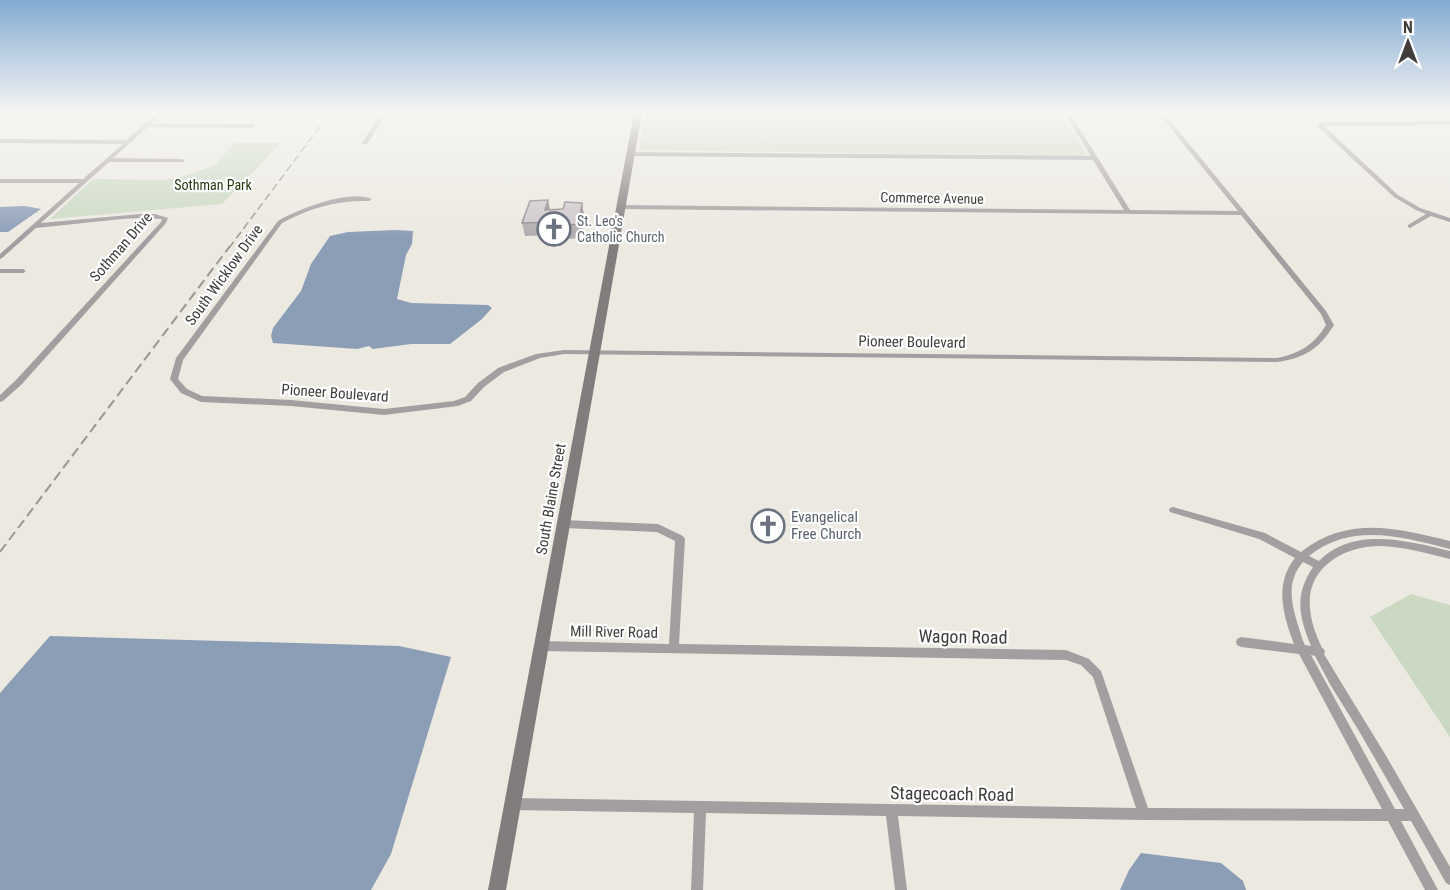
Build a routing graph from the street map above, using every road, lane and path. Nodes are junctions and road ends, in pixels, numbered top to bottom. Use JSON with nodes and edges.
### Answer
{"nodes":[{"id":1,"x":631,"y":154,"type":"edge"},
{"id":2,"x":113,"y":155,"type":"edge"},
{"id":3,"x":693,"y":155,"type":"edge"},
{"id":4,"x":1092,"y":155,"type":"edge"},
{"id":5,"x":1195,"y":155,"type":"edge"},
{"id":6,"x":1352,"y":155,"type":"edge"},
{"id":7,"x":1094,"y":158,"type":"junction"},
{"id":8,"x":107,"y":160,"type":"junction"},
{"id":9,"x":182,"y":160,"type":"dead end"},
{"id":10,"x":0,"y":181,"type":"edge"},
{"id":11,"x":84,"y":182,"type":"junction"},
{"id":12,"x":369,"y":199,"type":"dead end"},
{"id":13,"x":621,"y":207,"type":"junction"},
{"id":14,"x":1128,"y":211,"type":"junction"},
{"id":15,"x":1242,"y":213,"type":"junction"},
{"id":16,"x":1431,"y":213,"type":"junction"},
{"id":17,"x":1450,"y":220,"type":"edge"},
{"id":18,"x":34,"y":226,"type":"junction"},
{"id":19,"x":1410,"y":226,"type":"dead end"},
{"id":20,"x":0,"y":256,"type":"edge"},
{"id":21,"x":0,"y":271,"type":"edge"},
{"id":22,"x":23,"y":271,"type":"dead end"},
{"id":23,"x":595,"y":352,"type":"junction"},
{"id":24,"x":0,"y":399,"type":"edge"},
{"id":25,"x":223,"y":400,"type":"joint"},
{"id":26,"x":1173,"y":510,"type":"dead end"},
{"id":27,"x":563,"y":524,"type":"junction"},
{"id":28,"x":1450,"y":545,"type":"edge"},
{"id":29,"x":1450,"y":555,"type":"edge"},
{"id":30,"x":1302,"y":557,"type":"junction"},
{"id":31,"x":1319,"y":566,"type":"junction"},
{"id":32,"x":1241,"y":642,"type":"dead end"},
{"id":33,"x":541,"y":646,"type":"junction"},
{"id":34,"x":674,"y":648,"type":"junction"},
{"id":35,"x":1302,"y":650,"type":"junction"},
{"id":36,"x":1320,"y":652,"type":"junction"},
{"id":37,"x":512,"y":804,"type":"junction"},
{"id":38,"x":700,"y":808,"type":"junction"},
{"id":39,"x":891,"y":811,"type":"junction"},
{"id":40,"x":1144,"y":814,"type":"junction"},
{"id":41,"x":1392,"y":815,"type":"junction"},
{"id":42,"x":1414,"y":816,"type":"junction"},
{"id":43,"x":1450,"y":879,"type":"edge"},
{"id":44,"x":497,"y":890,"type":"edge"},
{"id":45,"x":697,"y":890,"type":"edge"},
{"id":46,"x":901,"y":890,"type":"edge"},
{"id":47,"x":1432,"y":890,"type":"edge"}],
"edges":[{"from":1,"to":13,"type":"street","name":"South Blaine Street"},
{"from":2,"to":8,"type":"street"},
{"from":3,"to":7,"type":"street"},
{"from":4,"to":7,"type":"street"},
{"from":5,"to":15,"type":"street","name":"Pioneer Boulevard"},
{"from":6,"to":16,"type":"street"},
{"from":7,"to":14,"type":"street"},
{"from":8,"to":9,"type":"street"},
{"from":8,"to":11,"type":"street"},
{"from":10,"to":11,"type":"street"},
{"from":11,"to":18,"type":"street"},
{"from":12,"to":25,"type":"street","name":"South Wicklow Drive"},
{"from":13,"to":14,"type":"street","name":"Commerce Avenue"},
{"from":13,"to":23,"type":"street","name":"South Blaine Street"},
{"from":14,"to":15,"type":"street","name":"Commerce Avenue"},
{"from":15,"to":23,"type":"street","name":"Pioneer Boulevard"},
{"from":16,"to":17,"type":"street"},
{"from":16,"to":19,"type":"street"},
{"from":18,"to":20,"type":"street"},
{"from":18,"to":24,"type":"street","name":"Sothman Drive"},
{"from":21,"to":22,"type":"street"},
{"from":23,"to":25,"type":"street","name":"Pioneer Boulevard"},
{"from":23,"to":27,"type":"street","name":"South Blaine Street"},
{"from":26,"to":30,"type":"street"},
{"from":27,"to":33,"type":"street","name":"South Blaine Street"},
{"from":27,"to":34,"type":"street","name":"Mill River Road"},
{"from":28,"to":30,"type":"street"},
{"from":29,"to":31,"type":"street"},
{"from":30,"to":31,"type":"street"},
{"from":30,"to":35,"type":"street"},
{"from":31,"to":36,"type":"street"},
{"from":32,"to":35,"type":"street"},
{"from":33,"to":34,"type":"street","name":"Mill River Road"},
{"from":33,"to":37,"type":"street","name":"South Blaine Street"},
{"from":34,"to":40,"type":"street","name":"Wagon Road"},
{"from":35,"to":36,"type":"street"},
{"from":35,"to":41,"type":"street"},
{"from":36,"to":42,"type":"street"},
{"from":37,"to":38,"type":"street","name":"Stagecoach Road"},
{"from":37,"to":44,"type":"street","name":"South Blaine Street"},
{"from":38,"to":39,"type":"street","name":"Stagecoach Road"},
{"from":38,"to":45,"type":"street"},
{"from":39,"to":40,"type":"street","name":"Stagecoach Road"},
{"from":39,"to":46,"type":"street"},
{"from":40,"to":41,"type":"street","name":"Stagecoach Road"},
{"from":41,"to":42,"type":"street","name":"Stagecoach Road"},
{"from":41,"to":47,"type":"street"},
{"from":42,"to":43,"type":"street"}]}
